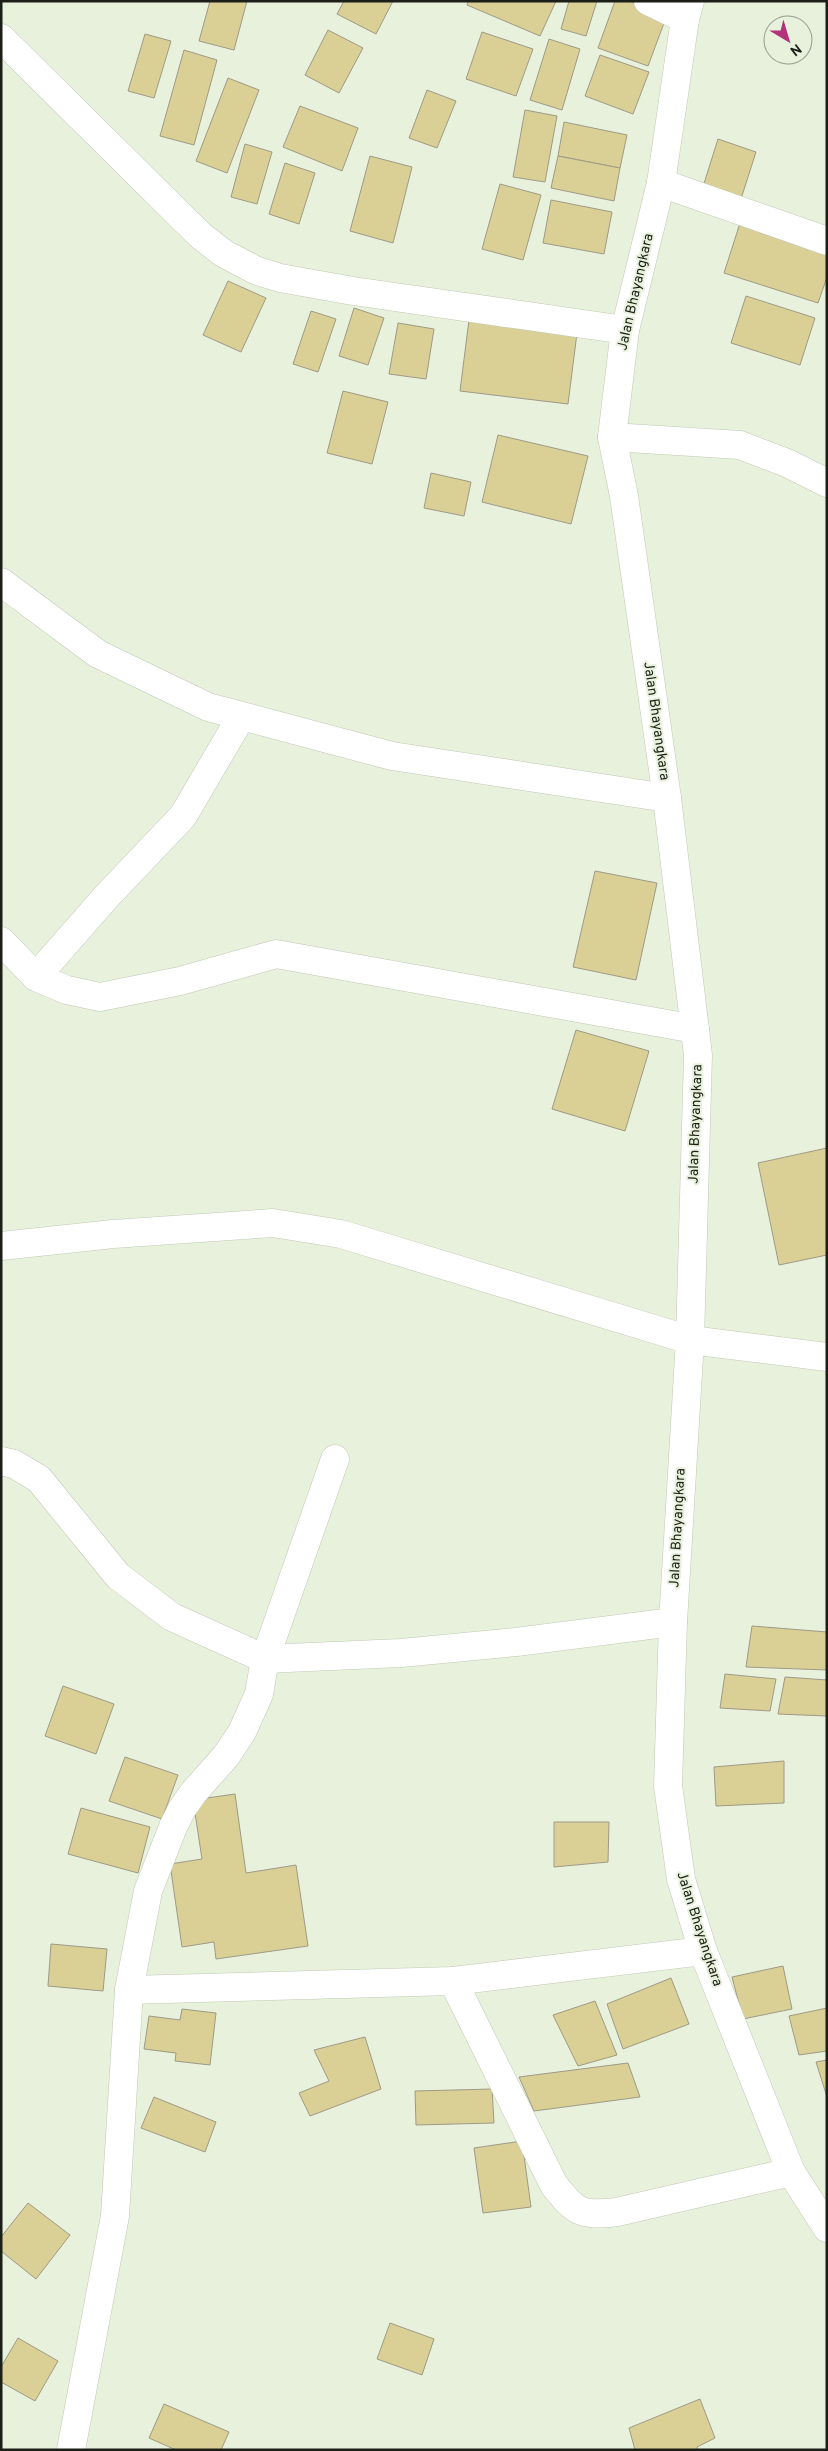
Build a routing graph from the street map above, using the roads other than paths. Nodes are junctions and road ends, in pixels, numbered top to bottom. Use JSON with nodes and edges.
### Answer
{"nodes":[{"id":1,"x":648,"y":1,"type":"edge"},
{"id":2,"x":688,"y":10,"type":"edge"},
{"id":3,"x":1,"y":38,"type":"edge"},
{"id":4,"x":661,"y":183,"type":"junction"},
{"id":5,"x":827,"y":241,"type":"edge"},
{"id":6,"x":625,"y":330,"type":"junction"},
{"id":7,"x":612,"y":437,"type":"junction"},
{"id":8,"x":827,"y":483,"type":"edge"},
{"id":9,"x":1,"y":582,"type":"edge"},
{"id":10,"x":241,"y":717,"type":"junction"},
{"id":11,"x":667,"y":798,"type":"junction"},
{"id":12,"x":1,"y":941,"type":"edge"},
{"id":13,"x":36,"y":977,"type":"junction"},
{"id":14,"x":695,"y":1029,"type":"junction"},
{"id":15,"x":1,"y":1246,"type":"edge"},
{"id":16,"x":690,"y":1340,"type":"junction"},
{"id":17,"x":827,"y":1357,"type":"edge"},
{"id":18,"x":334,"y":1458,"type":"dead end"},
{"id":19,"x":1,"y":1461,"type":"edge"},
{"id":20,"x":673,"y":1622,"type":"junction"},
{"id":21,"x":265,"y":1659,"type":"junction"},
{"id":22,"x":703,"y":1951,"type":"junction"},
{"id":23,"x":453,"y":1981,"type":"junction"},
{"id":24,"x":129,"y":1990,"type":"junction"},
{"id":25,"x":792,"y":2172,"type":"junction"},
{"id":26,"x":827,"y":2228,"type":"edge"},
{"id":27,"x":70,"y":2450,"type":"edge"}],
"edges":[{"from":1,"to":2,"type":"street"},
{"from":2,"to":4,"type":"street","name":"Jalan Bhayangkara"},
{"from":3,"to":6,"type":"street"},
{"from":4,"to":5,"type":"street"},
{"from":4,"to":6,"type":"street","name":"Jalan Bhayangkara"},
{"from":6,"to":7,"type":"street","name":"Jalan Bhayangkara"},
{"from":7,"to":8,"type":"street"},
{"from":7,"to":11,"type":"street","name":"Jalan Bhayangkara"},
{"from":9,"to":10,"type":"street"},
{"from":10,"to":11,"type":"street"},
{"from":10,"to":13,"type":"street"},
{"from":11,"to":14,"type":"street","name":"Jalan Bhayangkara"},
{"from":12,"to":13,"type":"street"},
{"from":13,"to":14,"type":"street"},
{"from":14,"to":16,"type":"street","name":"Jalan Bhayangkara"},
{"from":15,"to":16,"type":"street"},
{"from":16,"to":17,"type":"street"},
{"from":16,"to":20,"type":"street","name":"Jalan Bhayangkara"},
{"from":18,"to":21,"type":"street"},
{"from":19,"to":21,"type":"street"},
{"from":20,"to":21,"type":"street"},
{"from":20,"to":22,"type":"street","name":"Jalan Bhayangkara"},
{"from":21,"to":24,"type":"street"},
{"from":22,"to":23,"type":"street"},
{"from":22,"to":25,"type":"street","name":"Jalan Bhayangkara"},
{"from":23,"to":24,"type":"street"},
{"from":23,"to":25,"type":"street"},
{"from":24,"to":27,"type":"street"},
{"from":25,"to":26,"type":"street","name":"Jalan Bhayangkara"}]}
